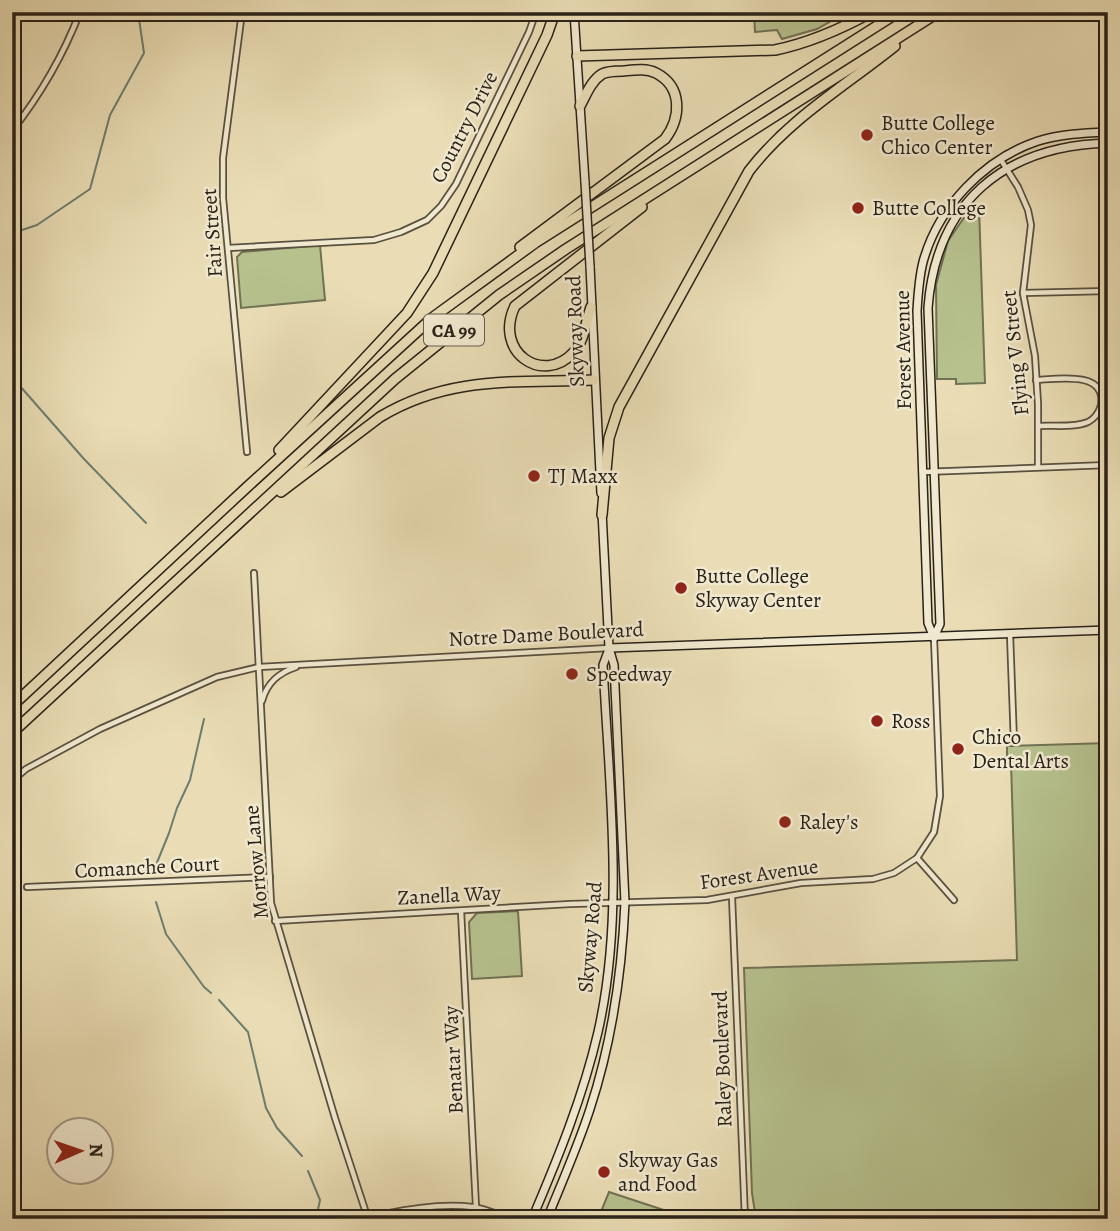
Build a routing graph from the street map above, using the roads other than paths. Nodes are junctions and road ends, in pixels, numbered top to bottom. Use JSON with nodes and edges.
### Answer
{"nodes":[{"id":1,"x":80,"y":12,"type":"edge"},
{"id":2,"x":243,"y":12,"type":"edge"},
{"id":3,"x":536,"y":12,"type":"edge"},
{"id":4,"x":555,"y":12,"type":"edge"},
{"id":5,"x":574,"y":12,"type":"edge"},
{"id":6,"x":872,"y":12,"type":"edge"},
{"id":7,"x":899,"y":12,"type":"edge"},
{"id":8,"x":937,"y":14,"type":"edge"},
{"id":9,"x":577,"y":56,"type":"junction"},
{"id":10,"x":580,"y":106,"type":"junction"},
{"id":11,"x":12,"y":131,"type":"edge"},
{"id":12,"x":1108,"y":132,"type":"edge"},
{"id":13,"x":1108,"y":144,"type":"edge"},
{"id":14,"x":1001,"y":159,"type":"junction"},
{"id":15,"x":1007,"y":169,"type":"junction"},
{"id":16,"x":689,"y":171,"type":"junction"},
{"id":17,"x":228,"y":248,"type":"junction"},
{"id":18,"x":488,"y":276,"type":"junction"},
{"id":19,"x":1108,"y":291,"type":"edge"},
{"id":20,"x":1023,"y":293,"type":"junction"},
{"id":21,"x":591,"y":307,"type":"junction"},
{"id":22,"x":594,"y":380,"type":"junction"},
{"id":23,"x":1036,"y":380,"type":"junction"},
{"id":24,"x":1038,"y":426,"type":"junction"},
{"id":25,"x":247,"y":452,"type":"dead end"},
{"id":26,"x":1108,"y":465,"type":"edge"},
{"id":27,"x":1038,"y":467,"type":"junction"},
{"id":28,"x":923,"y":472,"type":"junction"},
{"id":29,"x":934,"y":472,"type":"junction"},
{"id":30,"x":245,"y":489,"type":"junction"},
{"id":31,"x":602,"y":514,"type":"junction"},
{"id":32,"x":243,"y":521,"type":"junction"},
{"id":33,"x":254,"y":573,"type":"dead end"},
{"id":34,"x":1108,"y":630,"type":"edge"},
{"id":35,"x":1010,"y":634,"type":"junction"},
{"id":36,"x":934,"y":638,"type":"junction"},
{"id":37,"x":609,"y":648,"type":"junction"},
{"id":38,"x":301,"y":665,"type":"junction"},
{"id":39,"x":259,"y":667,"type":"junction"},
{"id":40,"x":261,"y":705,"type":"junction"},
{"id":41,"x":12,"y":706,"type":"edge"},
{"id":42,"x":12,"y":733,"type":"edge"},
{"id":43,"x":1014,"y":743,"type":"dead end"},
{"id":44,"x":12,"y":780,"type":"edge"},
{"id":45,"x":917,"y":858,"type":"junction"},
{"id":46,"x":270,"y":877,"type":"junction"},
{"id":47,"x":27,"y":887,"type":"dead end"},
{"id":48,"x":732,"y":897,"type":"junction"},
{"id":49,"x":954,"y":900,"type":"dead end"},
{"id":50,"x":612,"y":902,"type":"junction"},
{"id":51,"x":625,"y":902,"type":"junction"},
{"id":52,"x":461,"y":911,"type":"junction"},
{"id":53,"x":275,"y":920,"type":"junction"},
{"id":54,"x":475,"y":1207,"type":"junction"},
{"id":55,"x":368,"y":1218,"type":"edge"},
{"id":56,"x":511,"y":1219,"type":"edge"},
{"id":57,"x":533,"y":1219,"type":"edge"},
{"id":58,"x":547,"y":1219,"type":"edge"},
{"id":59,"x":745,"y":1219,"type":"edge"}],
"edges":[{"from":1,"to":11,"type":"street"},
{"from":2,"to":17,"type":"street","name":"Fair Street"},
{"from":3,"to":17,"type":"street","name":"Country Drive"},
{"from":4,"to":30,"type":"highway"},
{"from":5,"to":9,"type":"main road","name":"Skyway Road"},
{"from":6,"to":9,"type":"highway"},
{"from":7,"to":18,"type":"highway","number":"CA 99"},
{"from":8,"to":16,"type":"highway","number":"CA 99"},
{"from":8,"to":31,"type":"highway"},
{"from":9,"to":10,"type":"main road","name":"Skyway Road"},
{"from":10,"to":18,"type":"highway"},
{"from":10,"to":21,"type":"main road","name":"Skyway Road","bridge":true},
{"from":12,"to":14,"type":"main road","name":"Forest Avenue"},
{"from":13,"to":15,"type":"main road","name":"Forest Avenue"},
{"from":14,"to":15,"type":"street","name":"Flying V Street"},
{"from":14,"to":28,"type":"main road","name":"Forest Avenue"},
{"from":15,"to":20,"type":"street","name":"Flying V Street"},
{"from":15,"to":29,"type":"main road","name":"Forest Avenue"},
{"from":16,"to":21,"type":"highway"},
{"from":16,"to":32,"type":"highway","number":"CA 99"},
{"from":17,"to":25,"type":"street","name":"Fair Street"},
{"from":18,"to":30,"type":"highway","number":"CA 99"},
{"from":19,"to":20,"type":"street"},
{"from":20,"to":23,"type":"street","name":"Flying V Street"},
{"from":21,"to":22,"type":"main road","name":"Skyway Road"},
{"from":22,"to":31,"type":"main road","name":"Skyway Road"},
{"from":22,"to":32,"type":"highway"},
{"from":23,"to":24,"type":"street","name":"Flying V Street"},
{"from":23,"to":24,"type":"street"},
{"from":24,"to":27,"type":"street","name":"Flying V Street"},
{"from":26,"to":27,"type":"street"},
{"from":27,"to":29,"type":"street"},
{"from":28,"to":29,"type":"street"},
{"from":28,"to":36,"type":"main road","name":"Forest Avenue"},
{"from":29,"to":36,"type":"main road","name":"Forest Avenue"},
{"from":30,"to":41,"type":"highway","number":"CA 99"},
{"from":31,"to":37,"type":"main road","name":"Skyway Road"},
{"from":32,"to":42,"type":"highway","number":"CA 99"},
{"from":33,"to":39,"type":"street","name":"Morrow Lane"},
{"from":34,"to":35,"type":"main road","name":"Notre Dame Boulevard"},
{"from":35,"to":36,"type":"main road","name":"Notre Dame Boulevard"},
{"from":35,"to":43,"type":"street"},
{"from":36,"to":37,"type":"main road","name":"Notre Dame Boulevard"},
{"from":36,"to":45,"type":"street","name":"Forest Avenue"},
{"from":37,"to":38,"type":"street","name":"Notre Dame Boulevard"},
{"from":37,"to":50,"type":"main road","name":"Skyway Road"},
{"from":37,"to":51,"type":"main road","name":"Skyway Road"},
{"from":38,"to":39,"type":"street","name":"Notre Dame Boulevard"},
{"from":38,"to":40,"type":"street"},
{"from":39,"to":40,"type":"street","name":"Morrow Lane"},
{"from":39,"to":44,"type":"street","name":"Notre Dame Boulevard"},
{"from":40,"to":46,"type":"street","name":"Morrow Lane"},
{"from":45,"to":48,"type":"street","name":"Forest Avenue"},
{"from":45,"to":49,"type":"street"},
{"from":46,"to":47,"type":"street","name":"Comanche Court"},
{"from":46,"to":53,"type":"street","name":"Morrow Lane"},
{"from":48,"to":51,"type":"street","name":"Forest Avenue"},
{"from":48,"to":59,"type":"street","name":"Raley Boulevard"},
{"from":50,"to":51,"type":"street","name":"Zanella Way"},
{"from":50,"to":52,"type":"street","name":"Zanella Way"},
{"from":50,"to":57,"type":"main road","name":"Skyway Road"},
{"from":51,"to":58,"type":"main road","name":"Skyway Road"},
{"from":52,"to":53,"type":"street","name":"Zanella Way"},
{"from":52,"to":54,"type":"street","name":"Benatar Way"},
{"from":53,"to":55,"type":"street","name":"Morrow Lane"},
{"from":54,"to":55,"type":"street"},
{"from":54,"to":56,"type":"street"}]}
